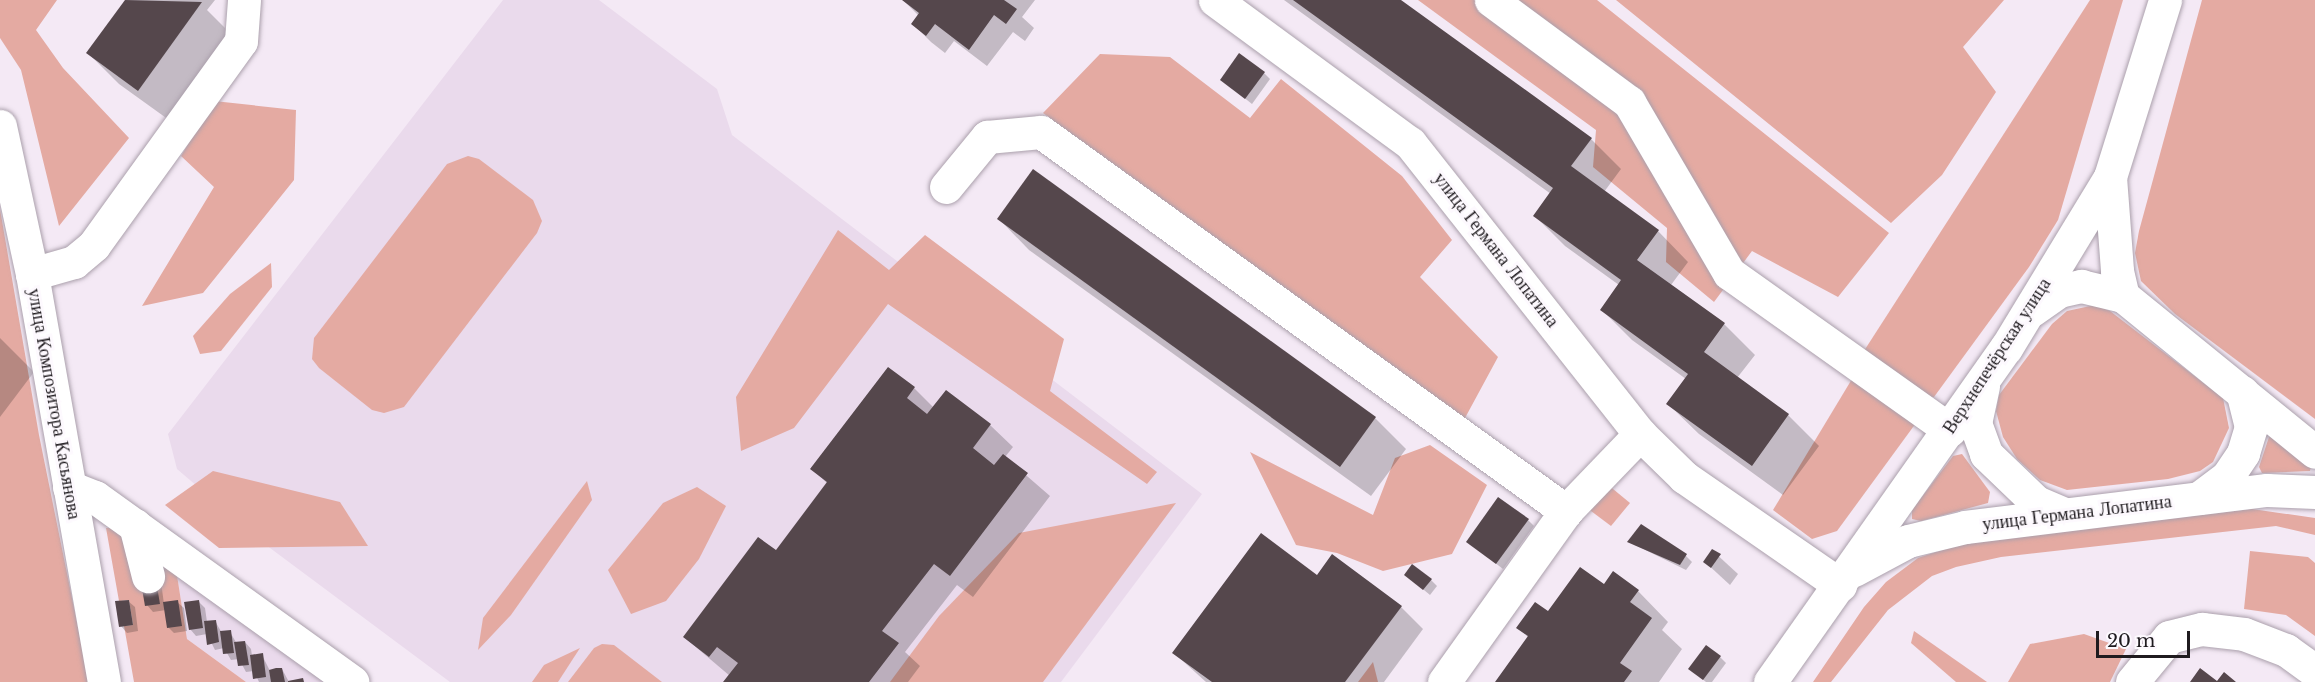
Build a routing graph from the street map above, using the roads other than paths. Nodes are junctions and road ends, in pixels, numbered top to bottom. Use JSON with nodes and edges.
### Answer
{"nodes":[{"id":1,"x":244,"y":0,"type":"edge"},
{"id":2,"x":1215,"y":0,"type":"edge"},
{"id":3,"x":1491,"y":0,"type":"edge"},
{"id":4,"x":2165,"y":0,"type":"edge"},
{"id":5,"x":0,"y":126,"type":"edge"},
{"id":6,"x":2110,"y":177,"type":"junction"},
{"id":7,"x":946,"y":187,"type":"dead end"},
{"id":8,"x":32,"y":274,"type":"junction"},
{"id":9,"x":2123,"y":296,"type":"junction"},
{"id":10,"x":2028,"y":313,"type":"junction"},
{"id":11,"x":1985,"y":379,"type":"junction"},
{"id":12,"x":2242,"y":392,"type":"junction"},
{"id":13,"x":1950,"y":430,"type":"junction"},
{"id":14,"x":1640,"y":434,"type":"junction"},
{"id":15,"x":2315,"y":452,"type":"edge"},
{"id":16,"x":69,"y":487,"type":"junction"},
{"id":17,"x":2315,"y":492,"type":"edge"},
{"id":18,"x":2199,"y":498,"type":"junction"},
{"id":19,"x":1566,"y":511,"type":"junction"},
{"id":20,"x":2064,"y":514,"type":"junction"},
{"id":21,"x":135,"y":525,"type":"junction"},
{"id":22,"x":148,"y":576,"type":"dead end"},
{"id":23,"x":1844,"y":579,"type":"junction"},
{"id":24,"x":2315,"y":671,"type":"edge"},
{"id":25,"x":104,"y":682,"type":"edge"},
{"id":26,"x":352,"y":682,"type":"edge"},
{"id":27,"x":1444,"y":682,"type":"edge"},
{"id":28,"x":1770,"y":682,"type":"edge"},
{"id":29,"x":2132,"y":682,"type":"edge"}],
"edges":[{"from":1,"to":8,"type":"street"},
{"from":2,"to":14,"type":"street","name":"улица Германа Лопатина"},
{"from":3,"to":13,"type":"street"},
{"from":4,"to":6,"type":"street","name":"Верхнепечёрская улица"},
{"from":5,"to":8,"type":"street","name":"улица Композитора Касьянова"},
{"from":6,"to":9,"type":"street"},
{"from":6,"to":10,"type":"street","name":"Верхнепечёрская улица"},
{"from":7,"to":19,"type":"street"},
{"from":8,"to":16,"type":"street","name":"улица Композитора Касьянова"},
{"from":9,"to":10,"type":"street"},
{"from":9,"to":12,"type":"street"},
{"from":10,"to":11,"type":"street","name":"Верхнепечёрская улица"},
{"from":11,"to":13,"type":"street","name":"Верхнепечёрская улица"},
{"from":11,"to":20,"type":"street"},
{"from":12,"to":15,"type":"street"},
{"from":12,"to":18,"type":"street"},
{"from":13,"to":23,"type":"street","name":"Верхнепечёрская улица"},
{"from":14,"to":19,"type":"street"},
{"from":14,"to":23,"type":"street","name":"улица Германа Лопатина"},
{"from":16,"to":21,"type":"street"},
{"from":16,"to":25,"type":"street","name":"улица Композитора Касьянова"},
{"from":17,"to":18,"type":"street","name":"улица Германа Лопатина"},
{"from":18,"to":20,"type":"street","name":"улица Германа Лопатина"},
{"from":19,"to":27,"type":"street"},
{"from":20,"to":23,"type":"street","name":"улица Германа Лопатина"},
{"from":21,"to":22,"type":"street"},
{"from":21,"to":26,"type":"street"},
{"from":23,"to":28,"type":"street","name":"Верхнепечёрская улица"},
{"from":24,"to":29,"type":"street"}]}
